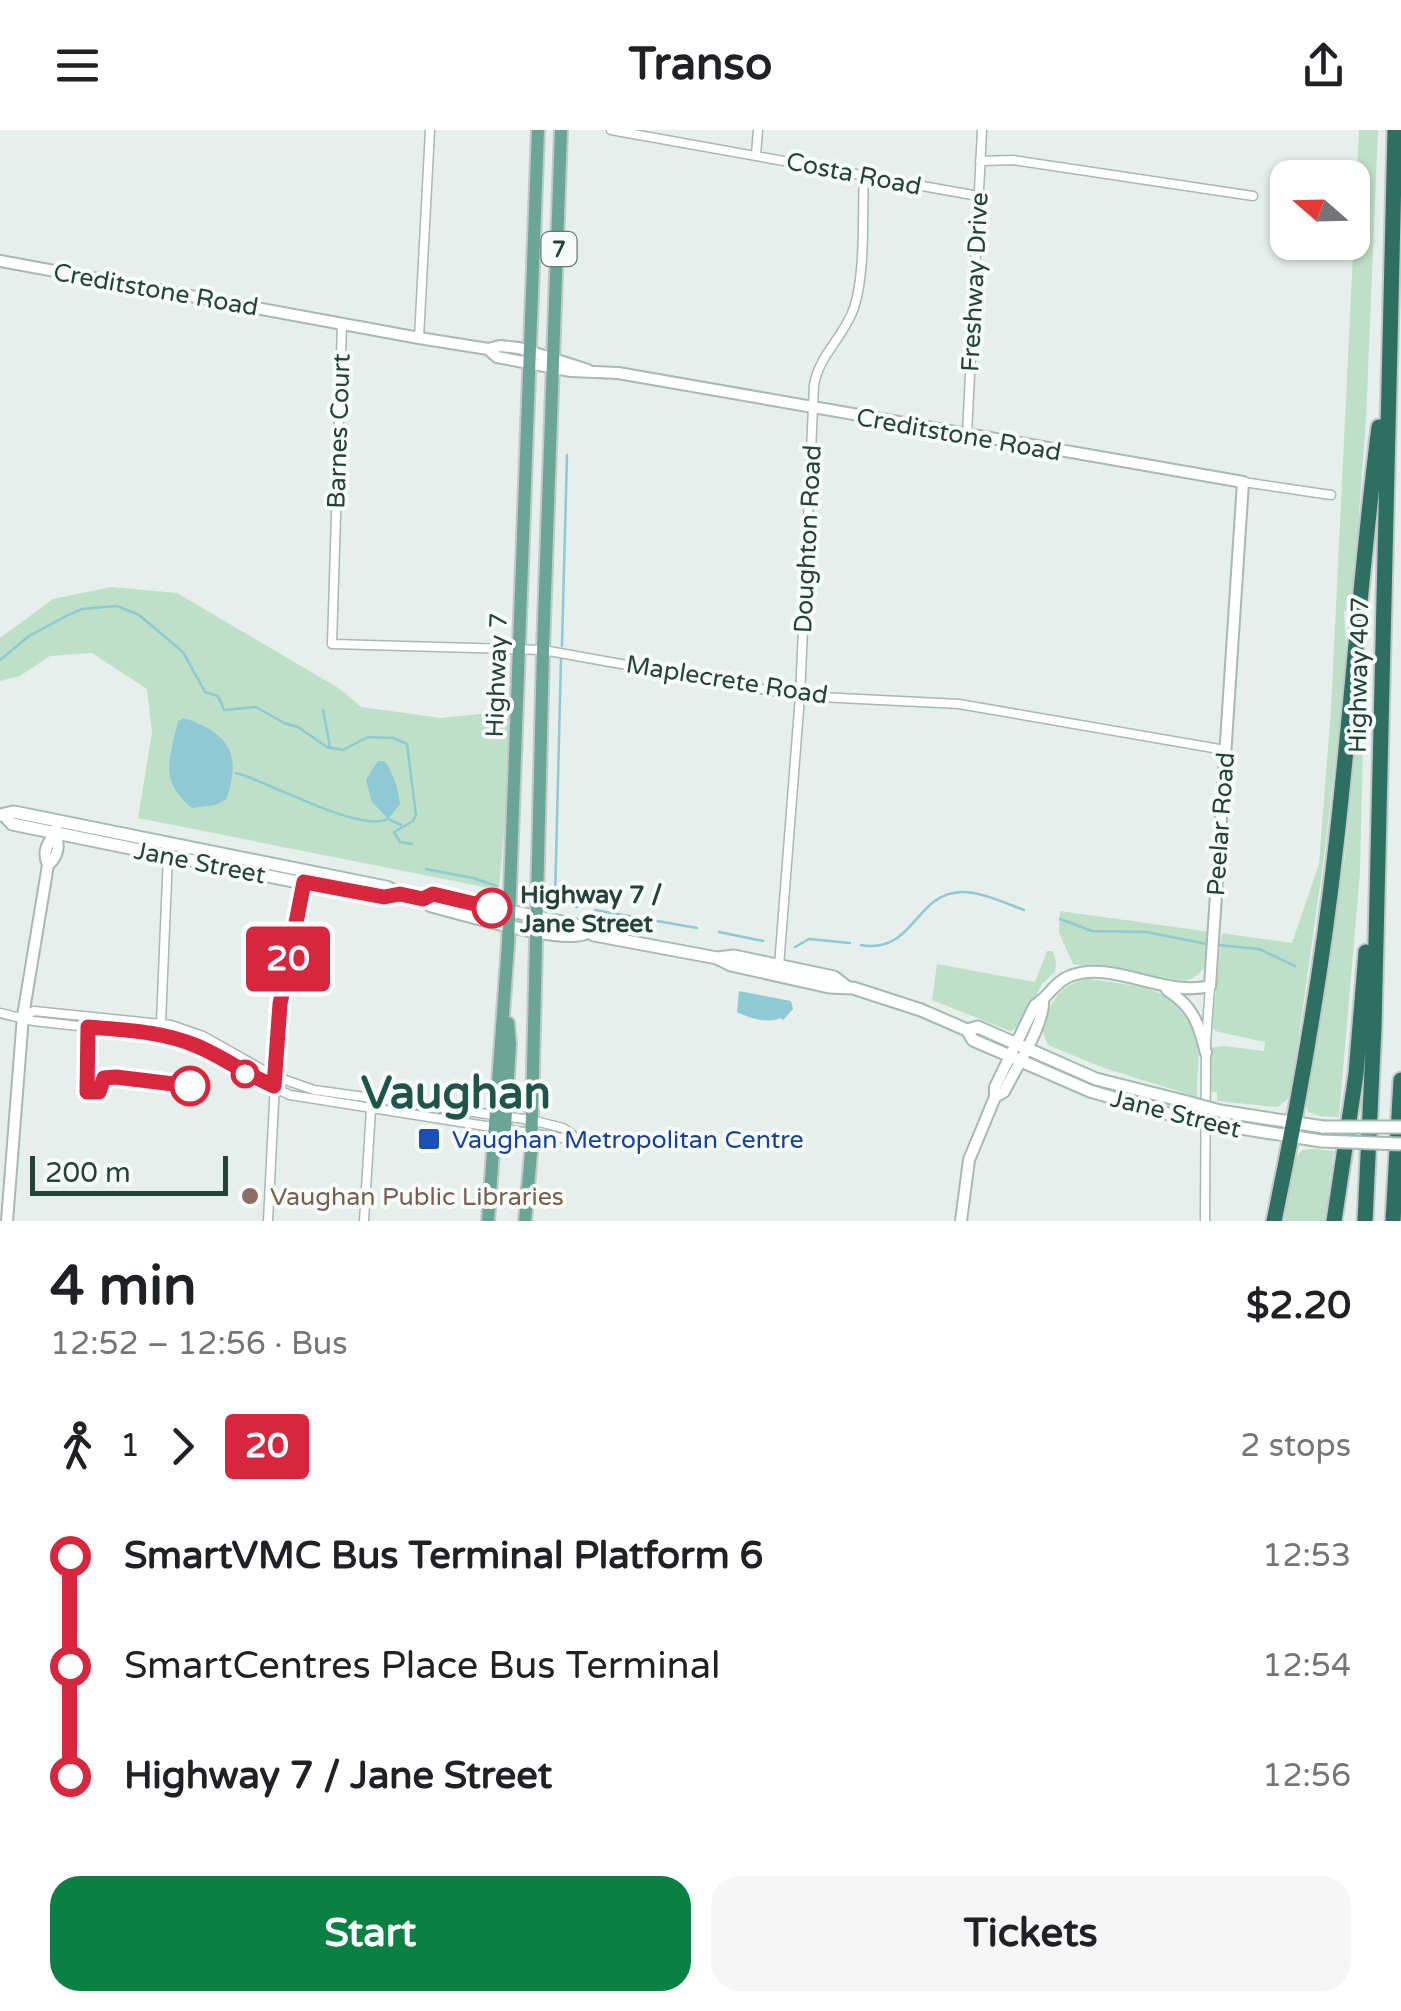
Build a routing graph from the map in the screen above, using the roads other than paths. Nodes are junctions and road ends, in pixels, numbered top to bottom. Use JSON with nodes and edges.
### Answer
{"nodes":[{"id":1,"x":430,"y":130,"type":"edge"},
{"id":2,"x":538,"y":130,"type":"edge"},
{"id":3,"x":562,"y":130,"type":"edge"},
{"id":4,"x":611,"y":130,"type":"edge"},
{"id":5,"x":758,"y":130,"type":"edge"},
{"id":6,"x":982,"y":130,"type":"edge"},
{"id":7,"x":1395,"y":130,"type":"edge"},
{"id":8,"x":756,"y":155,"type":"junction"},
{"id":9,"x":980,"y":161,"type":"junction"},
{"id":10,"x":864,"y":174,"type":"junction"},
{"id":11,"x":978,"y":196,"type":"junction"},
{"id":12,"x":1253,"y":196,"type":"dead end"},
{"id":13,"x":0,"y":261,"type":"edge"},
{"id":14,"x":342,"y":323,"type":"junction"},
{"id":15,"x":419,"y":338,"type":"junction"},
{"id":16,"x":1390,"y":344,"type":"junction"},
{"id":17,"x":529,"y":357,"type":"junction"},
{"id":18,"x":553,"y":363,"type":"junction"},
{"id":19,"x":813,"y":408,"type":"junction"},
{"id":20,"x":967,"y":435,"type":"junction"},
{"id":21,"x":1243,"y":482,"type":"junction"},
{"id":22,"x":1331,"y":495,"type":"dead end"},
{"id":23,"x":334,"y":539,"type":"joint"},
{"id":24,"x":520,"y":647,"type":"junction"},
{"id":25,"x":543,"y":650,"type":"junction"},
{"id":26,"x":800,"y":696,"type":"junction"},
{"id":27,"x":1224,"y":750,"type":"junction"},
{"id":28,"x":1380,"y":814,"type":"junction"},
{"id":29,"x":2,"y":815,"type":"edge"},
{"id":30,"x":56,"y":827,"type":"junction"},
{"id":31,"x":168,"y":856,"type":"junction"},
{"id":32,"x":305,"y":877,"type":"junction"},
{"id":33,"x":508,"y":919,"type":"junction"},
{"id":34,"x":536,"y":924,"type":"junction"},
{"id":35,"x":778,"y":970,"type":"junction"},
{"id":36,"x":1162,"y":986,"type":"junction"},
{"id":37,"x":1210,"y":986,"type":"junction"},
{"id":38,"x":0,"y":1013,"type":"edge"},
{"id":39,"x":23,"y":1016,"type":"junction"},
{"id":40,"x":161,"y":1023,"type":"junction"},
{"id":41,"x":1018,"y":1051,"type":"junction"},
{"id":42,"x":1206,"y":1052,"type":"junction"},
{"id":43,"x":274,"y":1076,"type":"junction"},
{"id":44,"x":1401,"y":1080,"type":"edge"},
{"id":45,"x":274,"y":1086,"type":"junction"},
{"id":46,"x":372,"y":1100,"type":"junction"},
{"id":47,"x":371,"y":1110,"type":"junction"},
{"id":48,"x":500,"y":1121,"type":"junction"},
{"id":49,"x":530,"y":1126,"type":"junction"},
{"id":50,"x":1401,"y":1127,"type":"edge"},
{"id":51,"x":1292,"y":1130,"type":"junction"},
{"id":52,"x":1401,"y":1144,"type":"edge"},
{"id":53,"x":4,"y":1205,"type":"edge"},
{"id":54,"x":7,"y":1221,"type":"edge"},
{"id":55,"x":268,"y":1221,"type":"edge"},
{"id":56,"x":364,"y":1221,"type":"edge"},
{"id":57,"x":488,"y":1221,"type":"edge"},
{"id":58,"x":525,"y":1221,"type":"edge"},
{"id":59,"x":961,"y":1221,"type":"edge"},
{"id":60,"x":1205,"y":1221,"type":"edge"},
{"id":61,"x":1274,"y":1221,"type":"edge"},
{"id":62,"x":1334,"y":1221,"type":"edge"},
{"id":63,"x":1365,"y":1221,"type":"edge"},
{"id":64,"x":1392,"y":1221,"type":"edge"}],
"edges":[{"from":1,"to":15,"type":"street"},
{"from":2,"to":17,"type":"main road","name":"Highway 7","number":"7"},
{"from":3,"to":18,"type":"main road","name":"Highway 7","number":"7"},
{"from":4,"to":8,"type":"street","name":"Costa Road"},
{"from":5,"to":8,"type":"street"},
{"from":6,"to":9,"type":"street","name":"Freshway Drive"},
{"from":7,"to":16,"type":"highway","name":"Highway 407"},
{"from":8,"to":10,"type":"street","name":"Costa Road"},
{"from":9,"to":11,"type":"street","name":"Freshway Drive"},
{"from":9,"to":12,"type":"street"},
{"from":10,"to":11,"type":"street","name":"Costa Road"},
{"from":10,"to":19,"type":"street","name":"Doughton Road"},
{"from":11,"to":20,"type":"street","name":"Freshway Drive"},
{"from":13,"to":14,"type":"street","name":"Creditstone Road"},
{"from":14,"to":15,"type":"street","name":"Creditstone Road"},
{"from":14,"to":23,"type":"street","name":"Barnes Court"},
{"from":15,"to":17,"type":"street","name":"Creditstone Road"},
{"from":16,"to":28,"type":"highway","name":"Highway 407"},
{"from":16,"to":51,"type":"highway"},
{"from":17,"to":18,"type":"street","name":"Creditstone Road"},
{"from":17,"to":24,"type":"main road","name":"Highway 7","number":"7"},
{"from":18,"to":19,"type":"street","name":"Creditstone Road"},
{"from":18,"to":25,"type":"main road","name":"Highway 7","number":"7"},
{"from":19,"to":20,"type":"street","name":"Creditstone Road"},
{"from":19,"to":26,"type":"street","name":"Doughton Road"},
{"from":20,"to":21,"type":"street","name":"Creditstone Road"},
{"from":21,"to":22,"type":"street","name":"Creditstone Road"},
{"from":21,"to":27,"type":"street","name":"Peelar Road"},
{"from":23,"to":24,"type":"street","name":"Maplecrete Road"},
{"from":24,"to":25,"type":"street","name":"Maplecrete Road"},
{"from":24,"to":33,"type":"main road","name":"Highway 7","number":"7"},
{"from":25,"to":26,"type":"street","name":"Maplecrete Road"},
{"from":25,"to":34,"type":"main road","name":"Highway 7","number":"7"},
{"from":26,"to":27,"type":"street","name":"Maplecrete Road"},
{"from":26,"to":35,"type":"street","name":"Doughton Road"},
{"from":27,"to":37,"type":"street","name":"Peelar Road"},
{"from":28,"to":62,"type":"highway"},
{"from":28,"to":63,"type":"highway","name":"Highway 407"},
{"from":29,"to":30,"type":"main road","name":"Jane Street"},
{"from":30,"to":31,"type":"main road","name":"Jane Street"},
{"from":30,"to":32,"type":"main road","name":"Jane Street"},
{"from":30,"to":39,"type":"street"},
{"from":31,"to":32,"type":"main road","name":"Jane Street"},
{"from":31,"to":40,"type":"street"},
{"from":32,"to":33,"type":"main road","name":"Jane Street"},
{"from":32,"to":43,"type":"street"},
{"from":33,"to":34,"type":"main road","name":"Jane Street"},
{"from":33,"to":48,"type":"main road","name":"Highway 7","number":"7"},
{"from":34,"to":35,"type":"main road","name":"Jane Street"},
{"from":34,"to":49,"type":"main road","name":"Highway 7","number":"7"},
{"from":35,"to":41,"type":"main road","name":"Jane Street"},
{"from":36,"to":37,"type":"street"},
{"from":36,"to":41,"type":"street"},
{"from":36,"to":42,"type":"street"},
{"from":37,"to":42,"type":"street"},
{"from":38,"to":39,"type":"street"},
{"from":39,"to":40,"type":"street"},
{"from":39,"to":45,"type":"street"},
{"from":39,"to":53,"type":"street"},
{"from":40,"to":43,"type":"street"},
{"from":41,"to":51,"type":"main road","name":"Jane Street","bridge":true},
{"from":41,"to":51,"type":"main road","name":"Jane Street","bridge":true},
{"from":41,"to":59,"type":"street"},
{"from":42,"to":60,"type":"street"},
{"from":43,"to":45,"type":"street"},
{"from":43,"to":46,"type":"street"},
{"from":44,"to":64,"type":"highway"},
{"from":45,"to":47,"type":"street"},
{"from":45,"to":55,"type":"street"},
{"from":46,"to":47,"type":"street"},
{"from":46,"to":48,"type":"street"},
{"from":47,"to":48,"type":"street"},
{"from":47,"to":56,"type":"street"},
{"from":48,"to":49,"type":"street"},
{"from":48,"to":57,"type":"main road","name":"Highway 7","number":"7"},
{"from":49,"to":58,"type":"main road","name":"Highway 7","number":"7"},
{"from":50,"to":51,"type":"main road","name":"Jane Street","bridge":true},
{"from":51,"to":52,"type":"main road","name":"Jane Street","bridge":true},
{"from":51,"to":61,"type":"highway"},
{"from":53,"to":54,"type":"street"}]}
